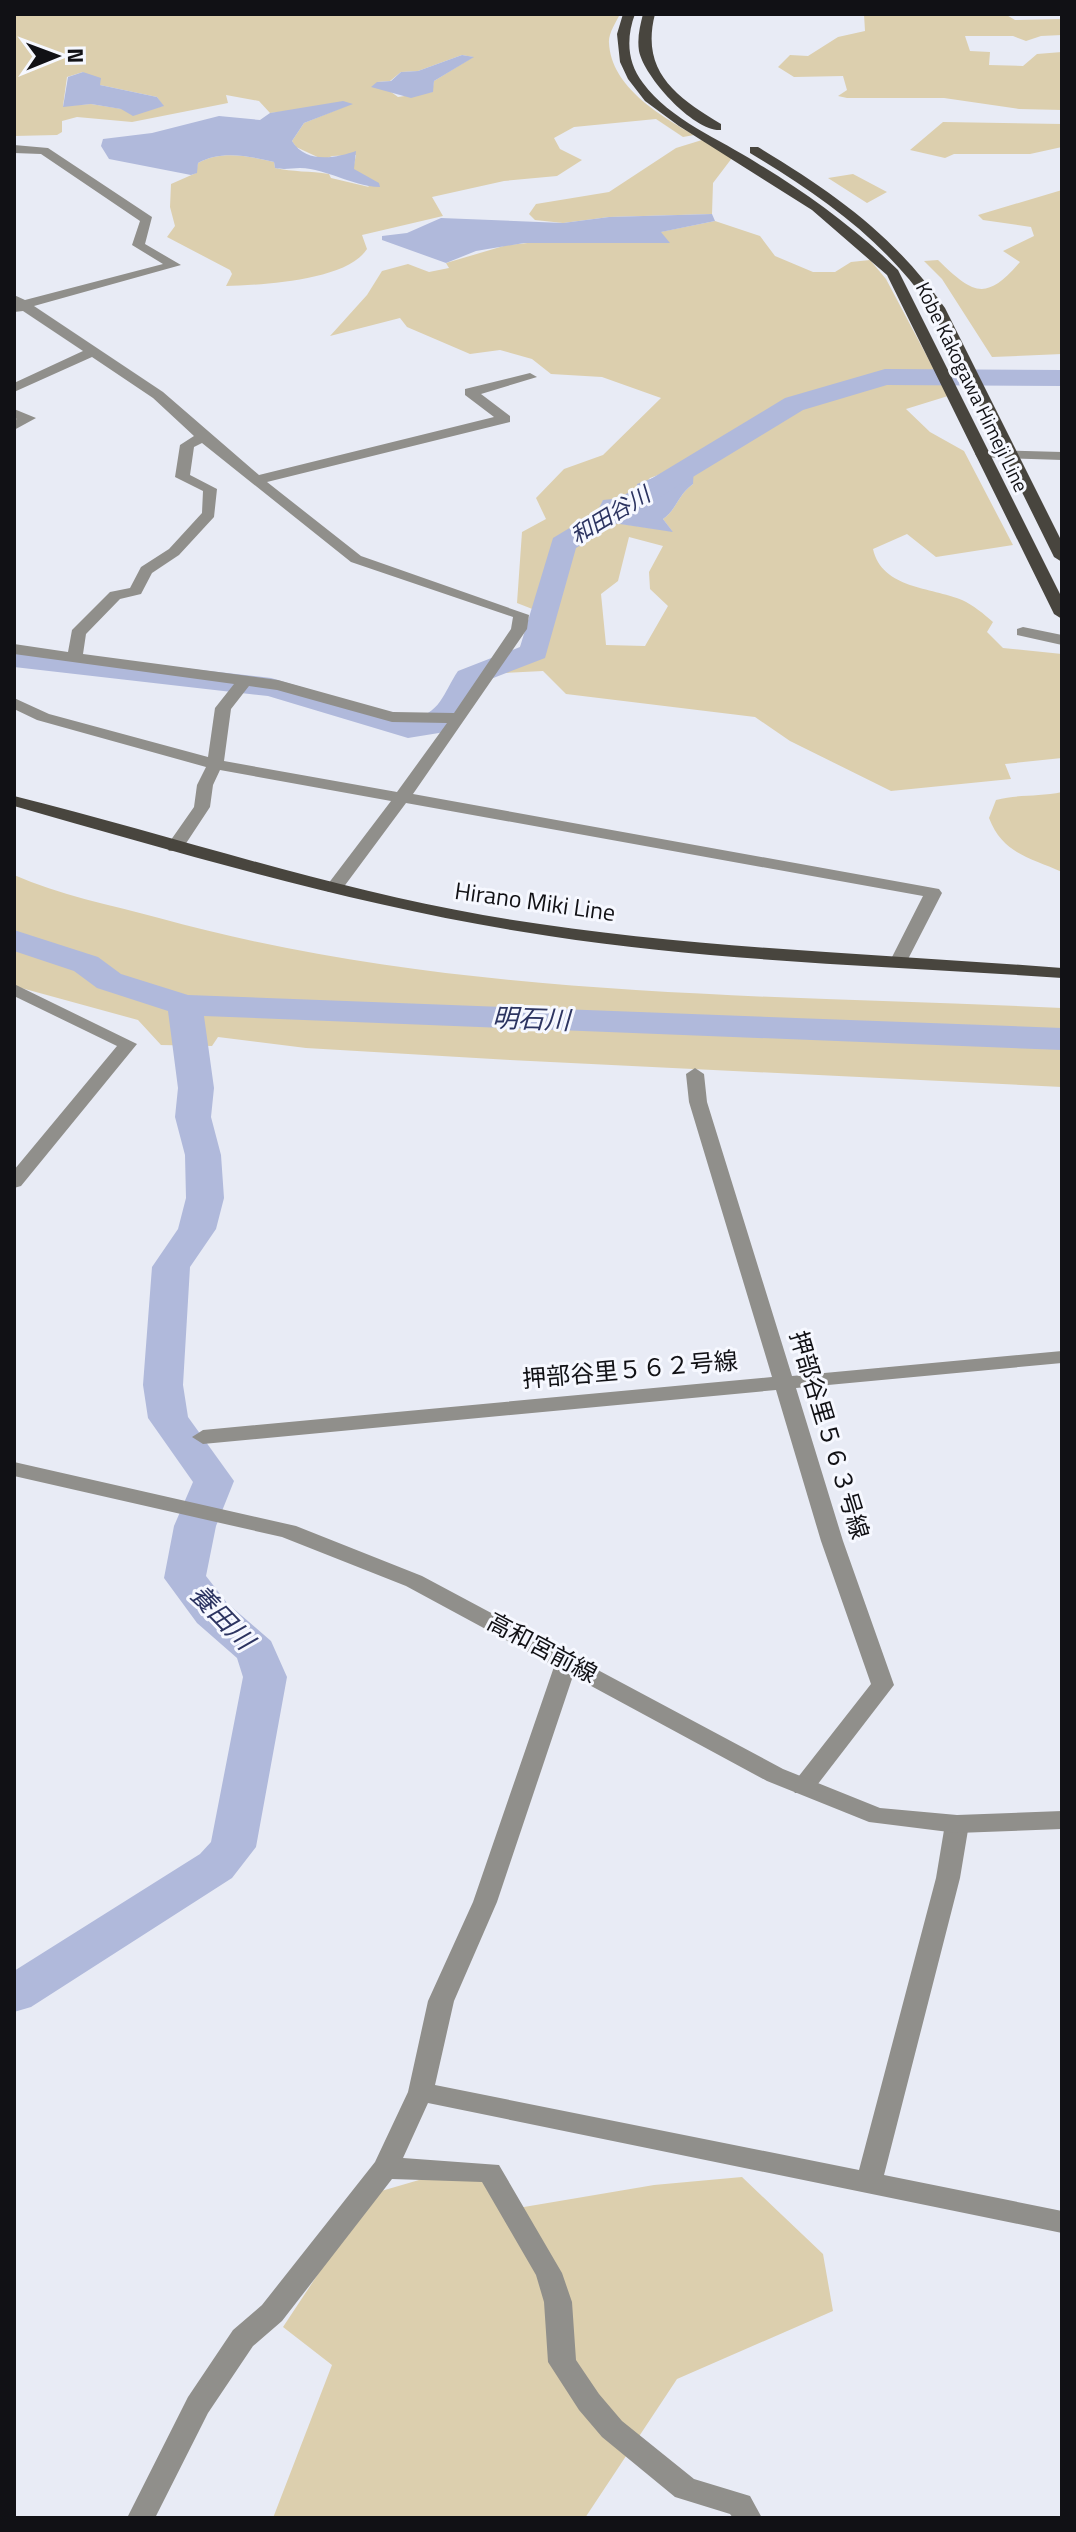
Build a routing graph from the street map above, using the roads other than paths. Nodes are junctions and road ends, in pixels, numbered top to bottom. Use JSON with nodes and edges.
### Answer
{"nodes":[{"id":1,"x":629,"y":14,"type":"edge"},
{"id":2,"x":649,"y":14,"type":"edge"},
{"id":3,"x":14,"y":149,"type":"edge"},
{"id":4,"x":17,"y":305,"type":"edge"},
{"id":5,"x":91,"y":352,"type":"junction"},
{"id":6,"x":530,"y":377,"type":"dead end"},
{"id":7,"x":14,"y":388,"type":"edge"},
{"id":8,"x":14,"y":413,"type":"edge"},
{"id":9,"x":14,"y":426,"type":"edge"},
{"id":10,"x":203,"y":437,"type":"junction"},
{"id":11,"x":982,"y":454,"type":"junction"},
{"id":12,"x":1011,"y":454,"type":"junction"},
{"id":13,"x":1062,"y":456,"type":"edge"},
{"id":14,"x":258,"y":480,"type":"junction"},
{"id":15,"x":1062,"y":557,"type":"edge"},
{"id":16,"x":1062,"y":614,"type":"edge"},
{"id":17,"x":1023,"y":632,"type":"dead end"},
{"id":18,"x":1062,"y":640,"type":"edge"},
{"id":19,"x":14,"y":649,"type":"edge"},
{"id":20,"x":75,"y":658,"type":"junction"},
{"id":21,"x":246,"y":679,"type":"junction"},
{"id":22,"x":14,"y":703,"type":"edge"},
{"id":23,"x":458,"y":718,"type":"junction"},
{"id":24,"x":215,"y":764,"type":"junction"},
{"id":25,"x":402,"y":797,"type":"junction"},
{"id":26,"x":14,"y":801,"type":"edge"},
{"id":27,"x":175,"y":847,"type":"junction"},
{"id":28,"x":334,"y":888,"type":"junction"},
{"id":29,"x":899,"y":961,"type":"junction"},
{"id":30,"x":1062,"y":973,"type":"edge"},
{"id":31,"x":14,"y":989,"type":"edge"},
{"id":32,"x":695,"y":1074,"type":"dead end"},
{"id":33,"x":14,"y":1182,"type":"edge"},
{"id":34,"x":1062,"y":1357,"type":"edge"},
{"id":35,"x":787,"y":1383,"type":"junction"},
{"id":36,"x":203,"y":1437,"type":"dead end"},
{"id":37,"x":14,"y":1469,"type":"edge"},
{"id":38,"x":567,"y":1661,"type":"junction"},
{"id":39,"x":803,"y":1787,"type":"junction"},
{"id":40,"x":1062,"y":1820,"type":"edge"},
{"id":41,"x":957,"y":1824,"type":"junction"},
{"id":42,"x":421,"y":2092,"type":"junction"},
{"id":43,"x":385,"y":2168,"type":"junction"},
{"id":44,"x":869,"y":2181,"type":"junction"},
{"id":45,"x":1062,"y":2222,"type":"edge"},
{"id":46,"x":141,"y":2518,"type":"edge"},
{"id":47,"x":748,"y":2518,"type":"edge"}],
"edges":[{"from":1,"to":11,"type":"main road","name":"Kobe Kakogawa Himeji Line"},
{"from":2,"to":12,"type":"main road","name":"Kobe Kakogawa Himeji Line"},
{"from":3,"to":4,"type":"street"},
{"from":4,"to":5,"type":"street"},
{"from":5,"to":7,"type":"street"},
{"from":5,"to":10,"type":"street"},
{"from":6,"to":14,"type":"street"},
{"from":8,"to":9,"type":"street"},
{"from":10,"to":14,"type":"street"},
{"from":10,"to":20,"type":"street"},
{"from":11,"to":12,"type":"street"},
{"from":11,"to":16,"type":"main road","name":"Kobe Kakogawa Himeji Line"},
{"from":12,"to":13,"type":"street"},
{"from":12,"to":15,"type":"main road","name":"Kobe Kakogawa Himeji Line"},
{"from":14,"to":23,"type":"street"},
{"from":17,"to":18,"type":"street"},
{"from":19,"to":20,"type":"street"},
{"from":20,"to":21,"type":"street"},
{"from":21,"to":23,"type":"street"},
{"from":21,"to":24,"type":"street"},
{"from":22,"to":24,"type":"street"},
{"from":23,"to":25,"type":"street"},
{"from":24,"to":25,"type":"street"},
{"from":24,"to":27,"type":"street"},
{"from":25,"to":28,"type":"street"},
{"from":25,"to":29,"type":"street"},
{"from":26,"to":27,"type":"main road","name":"Hirano Miki Line"},
{"from":27,"to":28,"type":"main road","name":"Hirano Miki Line"},
{"from":28,"to":29,"type":"main road","name":"Hirano Miki Line"},
{"from":29,"to":30,"type":"main road","name":"Hirano Miki Line"},
{"from":31,"to":33,"type":"street"},
{"from":32,"to":35,"type":"street","name":"押部谷里５６３号線"},
{"from":34,"to":35,"type":"street","name":"押部谷里５６２号線"},
{"from":35,"to":36,"type":"street","name":"押部谷里５６２号線"},
{"from":35,"to":39,"type":"street","name":"押部谷里５６３号線"},
{"from":37,"to":38,"type":"street","name":"高和宮前線"},
{"from":38,"to":39,"type":"street","name":"高和宮前線"},
{"from":38,"to":42,"type":"street"},
{"from":39,"to":41,"type":"street","name":"高和宮前線"},
{"from":40,"to":41,"type":"street","name":"高和宮前線"},
{"from":41,"to":44,"type":"street"},
{"from":42,"to":43,"type":"street"},
{"from":42,"to":44,"type":"street"},
{"from":43,"to":46,"type":"street"},
{"from":43,"to":47,"type":"street"},
{"from":44,"to":45,"type":"street"}]}
